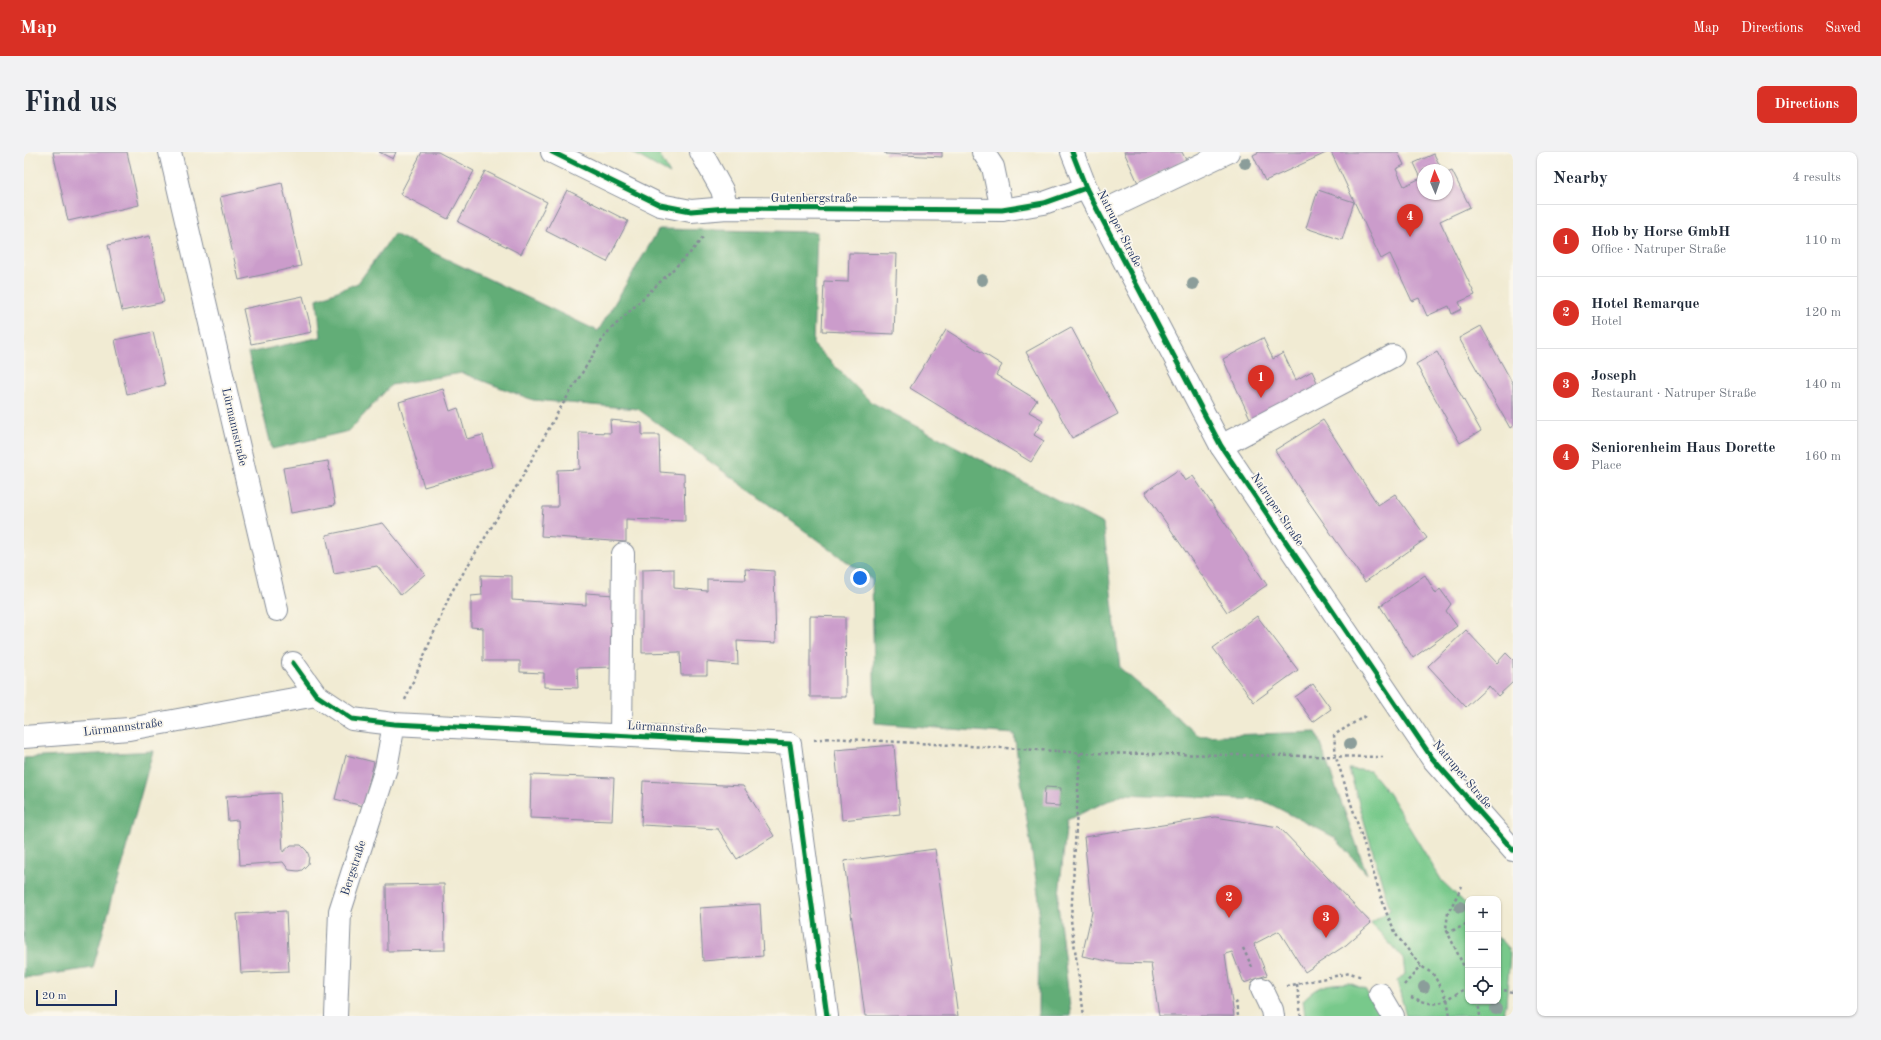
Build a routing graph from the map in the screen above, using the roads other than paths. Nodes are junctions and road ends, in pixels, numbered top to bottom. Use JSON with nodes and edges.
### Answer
{"nodes":[{"id":1,"x":170,"y":152,"type":"edge"},
{"id":2,"x":552,"y":152,"type":"edge"},
{"id":3,"x":701,"y":152,"type":"edge"},
{"id":4,"x":983,"y":152,"type":"edge"},
{"id":5,"x":1072,"y":152,"type":"edge"},
{"id":6,"x":1228,"y":152,"type":"edge"},
{"id":7,"x":1086,"y":188,"type":"junction"},
{"id":8,"x":727,"y":208,"type":"junction"},
{"id":9,"x":1002,"y":210,"type":"junction"},
{"id":10,"x":1099,"y":213,"type":"junction"},
{"id":11,"x":1393,"y":356,"type":"dead end"},
{"id":12,"x":1221,"y":446,"type":"junction"},
{"id":13,"x":623,"y":554,"type":"dead end"},
{"id":14,"x":277,"y":610,"type":"dead end"},
{"id":15,"x":293,"y":663,"type":"dead end"},
{"id":16,"x":316,"y":695,"type":"junction"},
{"id":17,"x":394,"y":724,"type":"junction"},
{"id":18,"x":621,"y":736,"type":"junction"},
{"id":19,"x":24,"y":737,"type":"edge"},
{"id":20,"x":1513,"y":850,"type":"edge"},
{"id":21,"x":1262,"y":989,"type":"road end"},
{"id":22,"x":1390,"y":992,"type":"road end"},
{"id":23,"x":336,"y":1016,"type":"edge"},
{"id":24,"x":827,"y":1016,"type":"edge"},
{"id":25,"x":1273,"y":1016,"type":"edge"},
{"id":26,"x":1393,"y":1016,"type":"edge"}],
"edges":[{"from":1,"to":14,"type":"street","name":"Lürmannstraße"},
{"from":2,"to":8,"type":"street","name":"Gutenbergstraße"},
{"from":3,"to":8,"type":"street"},
{"from":4,"to":9,"type":"street"},
{"from":5,"to":7,"type":"street","name":"Natruper Straße"},
{"from":6,"to":10,"type":"street"},
{"from":7,"to":9,"type":"street","name":"Gutenbergstraße"},
{"from":7,"to":10,"type":"street","name":"Natruper Straße"},
{"from":8,"to":9,"type":"street","name":"Gutenbergstraße"},
{"from":10,"to":12,"type":"street","name":"Natruper Straße"},
{"from":11,"to":12,"type":"street"},
{"from":12,"to":20,"type":"street","name":"Natruper Straße"},
{"from":13,"to":18,"type":"street"},
{"from":15,"to":16,"type":"street","name":"Lürmannstraße"},
{"from":16,"to":17,"type":"street","name":"Lürmannstraße"},
{"from":16,"to":19,"type":"street","name":"Lürmannstraße"},
{"from":17,"to":18,"type":"street","name":"Lürmannstraße"},
{"from":17,"to":23,"type":"street","name":"Bergstraße"},
{"from":18,"to":24,"type":"street","name":"Lürmannstraße"},
{"from":21,"to":25,"type":"street"},
{"from":22,"to":26,"type":"street"}]}
